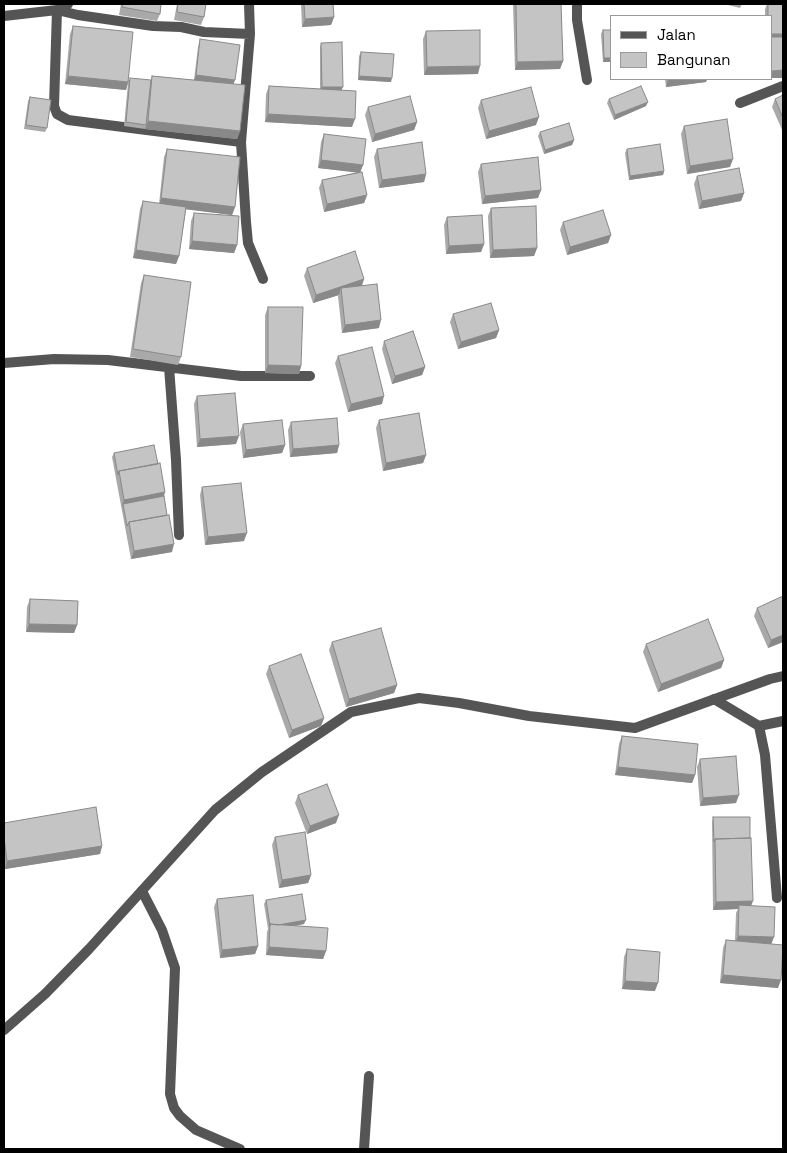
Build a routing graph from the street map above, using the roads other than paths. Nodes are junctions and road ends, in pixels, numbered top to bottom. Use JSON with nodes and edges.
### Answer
{"nodes":[{"id":1,"x":68,"y":4,"type":"edge"},
{"id":2,"x":249,"y":4,"type":"edge"},
{"id":3,"x":577,"y":4,"type":"edge"},
{"id":4,"x":57,"y":10,"type":"junction"},
{"id":5,"x":4,"y":16,"type":"edge"},
{"id":6,"x":250,"y":34,"type":"junction"},
{"id":7,"x":587,"y":80,"type":"dead end"},
{"id":8,"x":783,"y":86,"type":"edge"},
{"id":9,"x":740,"y":103,"type":"dead end"},
{"id":10,"x":241,"y":142,"type":"junction"},
{"id":11,"x":263,"y":279,"type":"dead end"},
{"id":12,"x":4,"y":363,"type":"edge"},
{"id":13,"x":169,"y":367,"type":"junction"},
{"id":14,"x":310,"y":376,"type":"dead end"},
{"id":15,"x":179,"y":535,"type":"dead end"},
{"id":16,"x":783,"y":676,"type":"edge"},
{"id":17,"x":714,"y":699,"type":"junction"},
{"id":18,"x":783,"y":721,"type":"edge"},
{"id":19,"x":759,"y":726,"type":"junction"},
{"id":20,"x":142,"y":891,"type":"junction"},
{"id":21,"x":777,"y":898,"type":"dead end"},
{"id":22,"x":4,"y":1030,"type":"edge"},
{"id":23,"x":369,"y":1076,"type":"dead end"},
{"id":24,"x":240,"y":1149,"type":"edge"},
{"id":25,"x":364,"y":1149,"type":"edge"}],
"edges":[{"from":1,"to":4,"type":"street"},
{"from":2,"to":6,"type":"street"},
{"from":3,"to":7,"type":"street"},
{"from":4,"to":5,"type":"street"},
{"from":4,"to":6,"type":"street"},
{"from":4,"to":10,"type":"street"},
{"from":6,"to":10,"type":"street"},
{"from":8,"to":9,"type":"street"},
{"from":10,"to":11,"type":"street"},
{"from":12,"to":13,"type":"street"},
{"from":13,"to":14,"type":"street"},
{"from":13,"to":15,"type":"street"},
{"from":16,"to":17,"type":"street"},
{"from":17,"to":19,"type":"street"},
{"from":17,"to":20,"type":"street"},
{"from":18,"to":19,"type":"street"},
{"from":19,"to":21,"type":"street"},
{"from":20,"to":22,"type":"street"},
{"from":20,"to":24,"type":"street"},
{"from":23,"to":25,"type":"street"}]}
